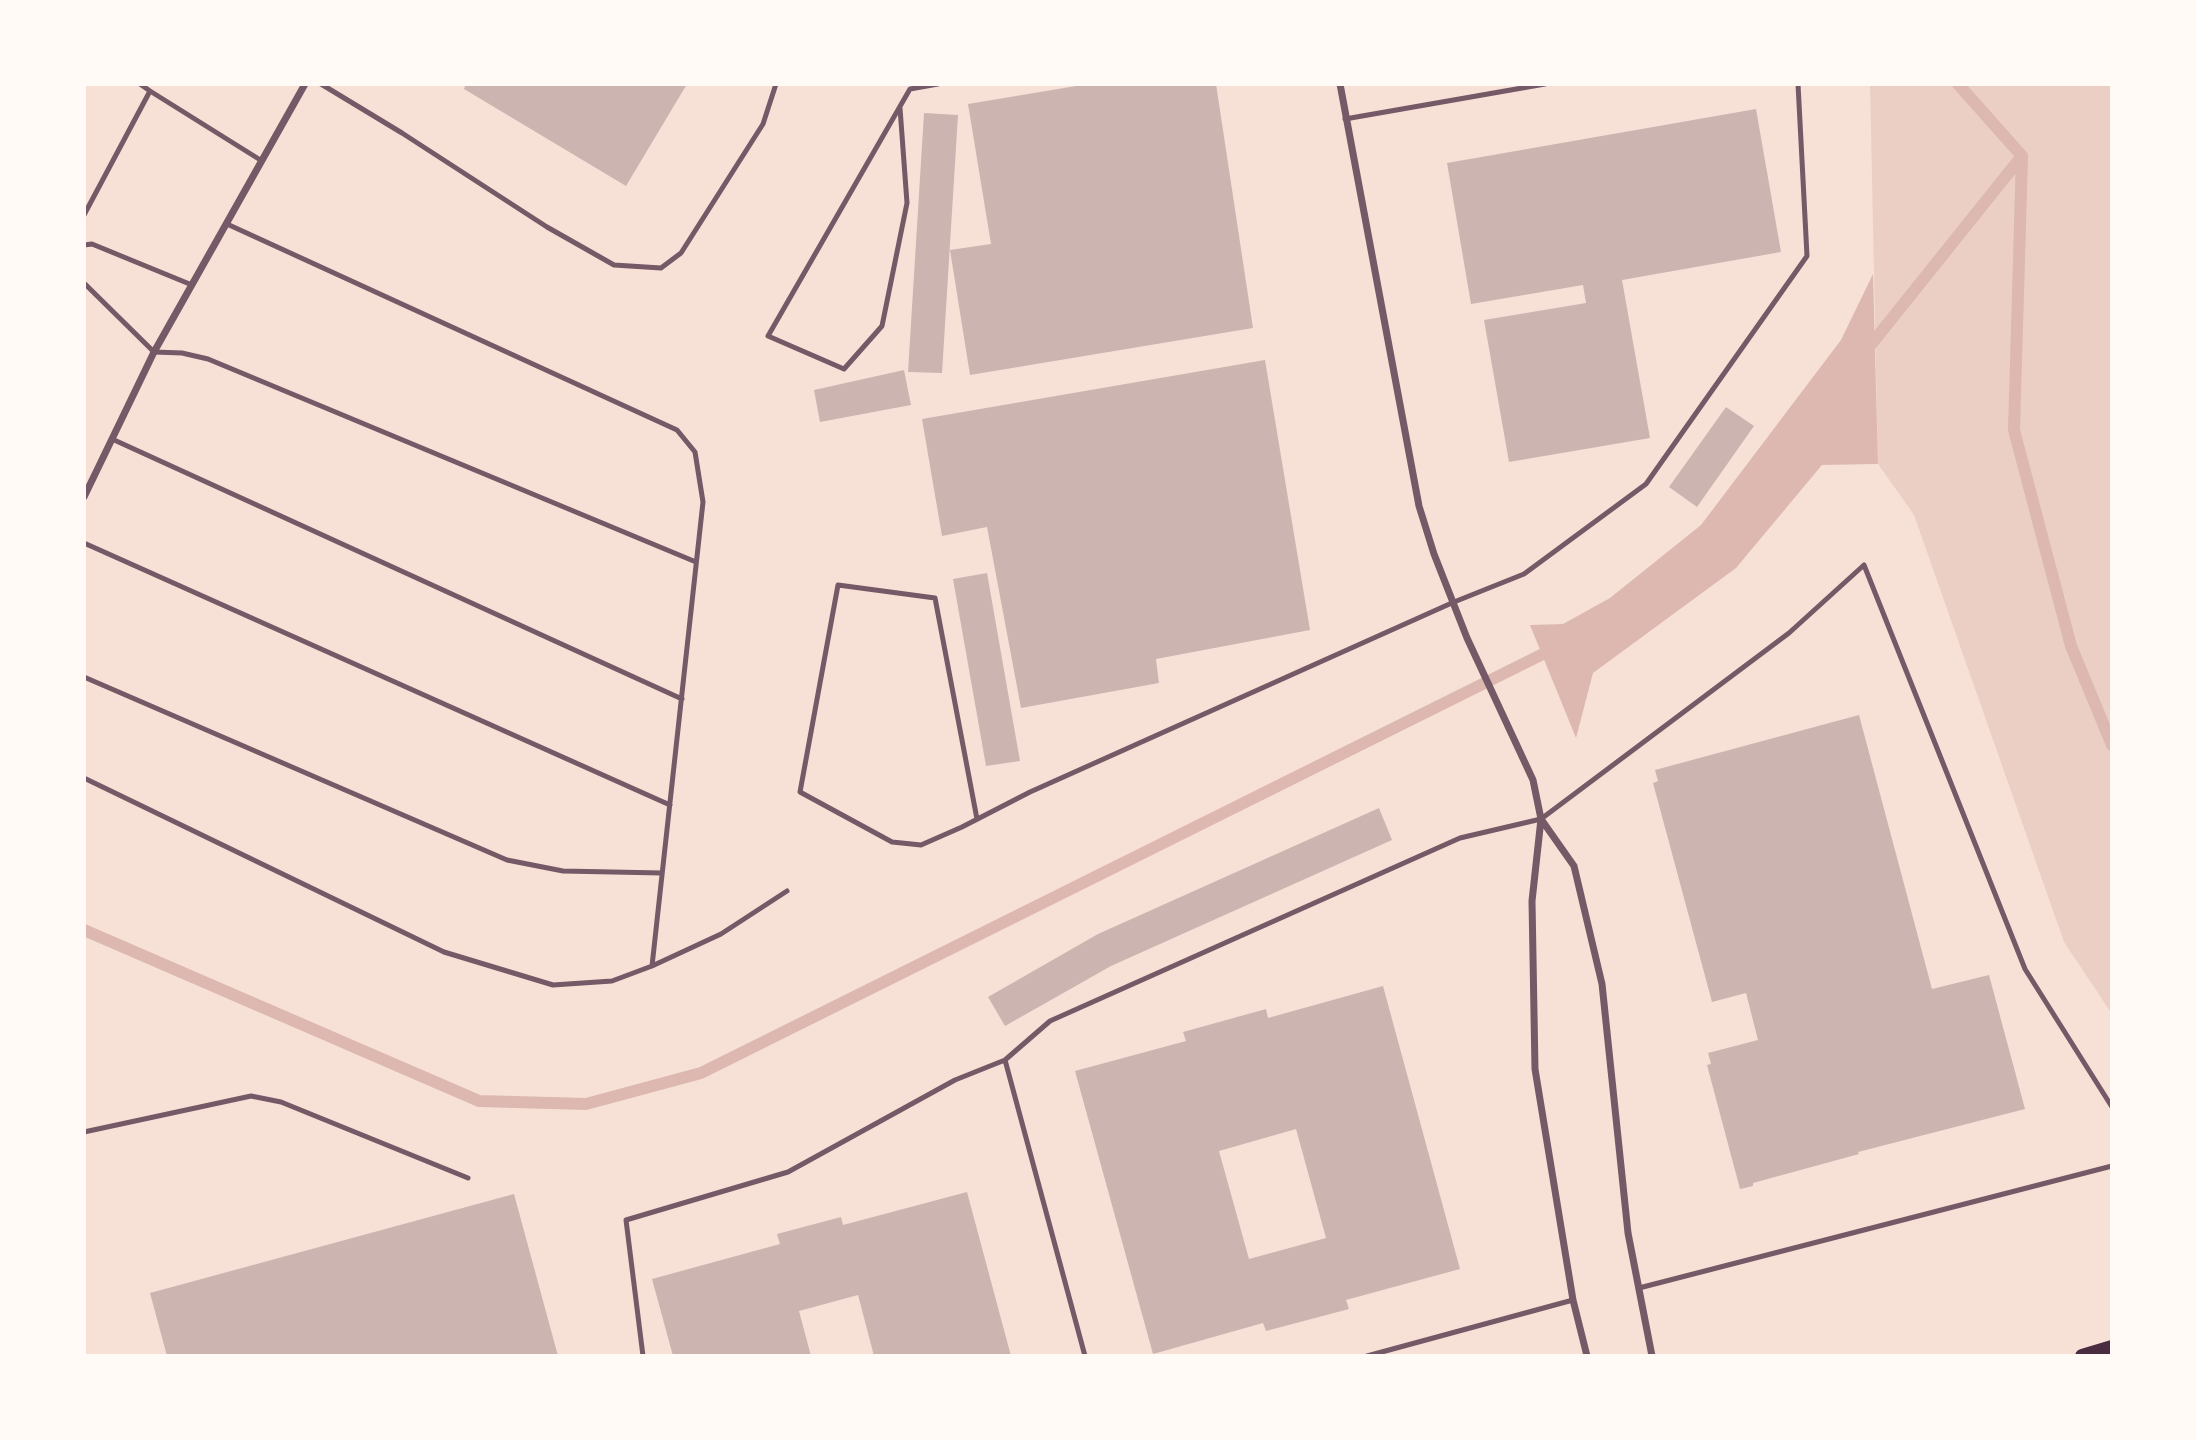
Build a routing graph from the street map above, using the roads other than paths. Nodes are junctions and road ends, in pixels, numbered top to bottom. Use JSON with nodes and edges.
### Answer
{"nodes":[{"id":1,"x":140,"y":84,"type":"edge"},
{"id":2,"x":305,"y":84,"type":"edge"},
{"id":3,"x":321,"y":84,"type":"edge"},
{"id":4,"x":776,"y":84,"type":"edge"},
{"id":5,"x":938,"y":84,"type":"edge"},
{"id":6,"x":1340,"y":84,"type":"edge"},
{"id":7,"x":1545,"y":84,"type":"edge"},
{"id":8,"x":1797,"y":84,"type":"edge"},
{"id":9,"x":150,"y":91,"type":"junction"},
{"id":10,"x":900,"y":108,"type":"junction"},
{"id":11,"x":1345,"y":119,"type":"junction"},
{"id":12,"x":262,"y":160,"type":"junction"},
{"id":13,"x":84,"y":215,"type":"edge"},
{"id":14,"x":227,"y":224,"type":"junction"},
{"id":15,"x":84,"y":245,"type":"edge"},
{"id":16,"x":84,"y":283,"type":"edge"},
{"id":17,"x":192,"y":285,"type":"junction"},
{"id":18,"x":155,"y":352,"type":"junction"},
{"id":19,"x":112,"y":439,"type":"junction"},
{"id":20,"x":84,"y":497,"type":"edge"},
{"id":21,"x":84,"y":543,"type":"edge"},
{"id":22,"x":696,"y":562,"type":"junction"},
{"id":23,"x":1454,"y":603,"type":"junction"},
{"id":24,"x":84,"y":677,"type":"edge"},
{"id":25,"x":681,"y":699,"type":"junction"},
{"id":26,"x":84,"y":778,"type":"edge"},
{"id":27,"x":670,"y":805,"type":"junction"},
{"id":28,"x":978,"y":819,"type":"junction"},
{"id":29,"x":1541,"y":819,"type":"junction"},
{"id":30,"x":662,"y":873,"type":"junction"},
{"id":31,"x":787,"y":891,"type":"dead end"},
{"id":32,"x":652,"y":966,"type":"junction"},
{"id":33,"x":1006,"y":1060,"type":"junction"},
{"id":34,"x":2112,"y":1107,"type":"edge"},
{"id":35,"x":84,"y":1132,"type":"edge"},
{"id":36,"x":2112,"y":1166,"type":"edge"},
{"id":37,"x":468,"y":1178,"type":"dead end"},
{"id":38,"x":1639,"y":1288,"type":"junction"},
{"id":39,"x":1573,"y":1300,"type":"junction"},
{"id":40,"x":2112,"y":1347,"type":"edge"},
{"id":41,"x":642,"y":1356,"type":"edge"},
{"id":42,"x":1085,"y":1356,"type":"edge"},
{"id":43,"x":1367,"y":1356,"type":"edge"},
{"id":44,"x":1587,"y":1356,"type":"edge"},
{"id":45,"x":1652,"y":1356,"type":"edge"},
{"id":46,"x":2082,"y":1356,"type":"edge"}],
"edges":[{"from":1,"to":9,"type":"lane"},
{"from":2,"to":12,"type":"street"},
{"from":3,"to":4,"type":"lane"},
{"from":5,"to":10,"type":"lane"},
{"from":6,"to":11,"type":"street"},
{"from":7,"to":11,"type":"lane"},
{"from":8,"to":23,"type":"lane"},
{"from":9,"to":12,"type":"lane"},
{"from":9,"to":13,"type":"lane"},
{"from":10,"to":10,"type":"lane"},
{"from":11,"to":23,"type":"street"},
{"from":12,"to":14,"type":"street"},
{"from":14,"to":17,"type":"street"},
{"from":14,"to":22,"type":"lane"},
{"from":15,"to":17,"type":"lane"},
{"from":16,"to":18,"type":"lane"},
{"from":17,"to":18,"type":"street"},
{"from":18,"to":19,"type":"street"},
{"from":18,"to":22,"type":"lane"},
{"from":19,"to":20,"type":"street"},
{"from":19,"to":25,"type":"lane"},
{"from":21,"to":27,"type":"lane"},
{"from":22,"to":25,"type":"lane"},
{"from":23,"to":28,"type":"lane"},
{"from":23,"to":29,"type":"street"},
{"from":24,"to":30,"type":"lane"},
{"from":25,"to":27,"type":"lane"},
{"from":26,"to":32,"type":"lane"},
{"from":27,"to":30,"type":"lane"},
{"from":28,"to":28,"type":"lane"},
{"from":29,"to":33,"type":"lane"},
{"from":29,"to":34,"type":"lane"},
{"from":29,"to":38,"type":"street"},
{"from":29,"to":39,"type":"street"},
{"from":30,"to":32,"type":"lane"},
{"from":31,"to":32,"type":"lane"},
{"from":33,"to":41,"type":"lane"},
{"from":33,"to":42,"type":"lane"},
{"from":35,"to":37,"type":"lane"},
{"from":36,"to":38,"type":"lane"},
{"from":38,"to":45,"type":"street"},
{"from":39,"to":43,"type":"lane"},
{"from":39,"to":44,"type":"street"},
{"from":40,"to":46,"type":"main road"}]}
